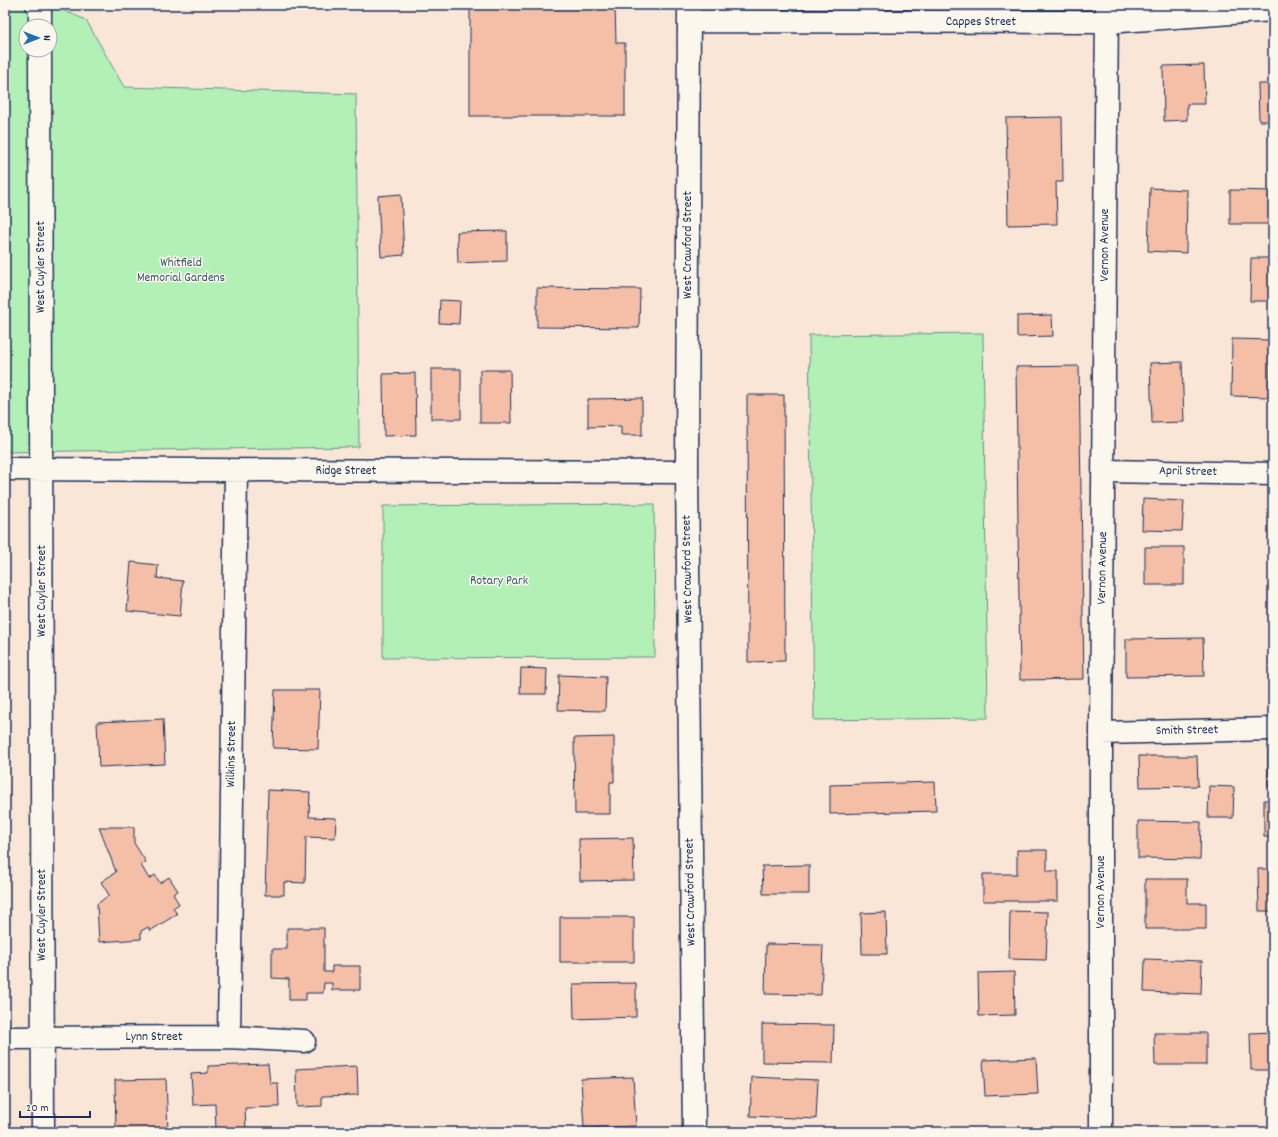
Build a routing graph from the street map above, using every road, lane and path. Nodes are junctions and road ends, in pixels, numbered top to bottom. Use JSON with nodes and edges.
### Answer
{"nodes":[{"id":1,"x":1273,"y":10,"type":"edge"},
{"id":2,"x":689,"y":13,"type":"edge"},
{"id":3,"x":1107,"y":14,"type":"edge"},
{"id":4,"x":40,"y":58,"type":"edge"},
{"id":5,"x":5,"y":469,"type":"edge"},
{"id":6,"x":42,"y":469,"type":"junction"},
{"id":7,"x":236,"y":471,"type":"junction"},
{"id":8,"x":1104,"y":471,"type":"junction"},
{"id":9,"x":687,"y":472,"type":"junction"},
{"id":10,"x":1273,"y":474,"type":"edge"},
{"id":11,"x":1273,"y":729,"type":"edge"},
{"id":12,"x":1102,"y":732,"type":"junction"},
{"id":13,"x":229,"y":1037,"type":"junction"},
{"id":14,"x":5,"y":1038,"type":"edge"},
{"id":15,"x":43,"y":1038,"type":"junction"},
{"id":16,"x":304,"y":1041,"type":"dead end"},
{"id":17,"x":43,"y":1132,"type":"edge"},
{"id":18,"x":694,"y":1132,"type":"edge"},
{"id":19,"x":1101,"y":1132,"type":"edge"}],
"edges":[{"from":1,"to":3,"type":"street","name":"Cappes Street"},
{"from":2,"to":3,"type":"street","name":"Cappes Street"},
{"from":2,"to":9,"type":"street","name":"West Crawford Street"},
{"from":3,"to":8,"type":"street","name":"Vernon Avenue"},
{"from":4,"to":6,"type":"street","name":"West Cuyler Street"},
{"from":5,"to":6,"type":"street","name":"Ridge Street"},
{"from":6,"to":7,"type":"street","name":"Ridge Street"},
{"from":6,"to":15,"type":"street","name":"West Cuyler Street"},
{"from":7,"to":9,"type":"street","name":"Ridge Street"},
{"from":7,"to":13,"type":"street","name":"Wilkins Street"},
{"from":8,"to":10,"type":"street","name":"April Street"},
{"from":8,"to":12,"type":"street","name":"Vernon Avenue"},
{"from":9,"to":18,"type":"street","name":"West Crawford Street"},
{"from":11,"to":12,"type":"street","name":"Smith Street"},
{"from":12,"to":19,"type":"street","name":"Vernon Avenue"},
{"from":13,"to":15,"type":"street","name":"Lynn Street"},
{"from":13,"to":16,"type":"street","name":"Lynn Street"},
{"from":14,"to":15,"type":"street","name":"Lynn Street"},
{"from":15,"to":17,"type":"street","name":"West Cuyler Street"}]}
